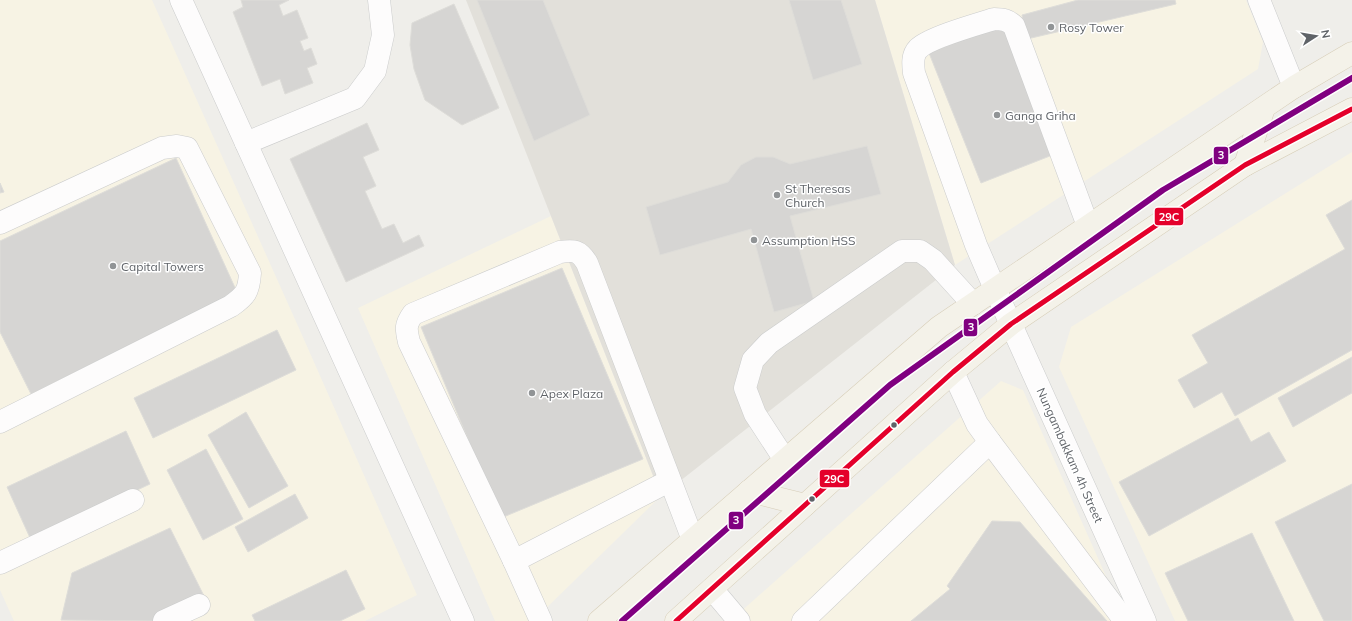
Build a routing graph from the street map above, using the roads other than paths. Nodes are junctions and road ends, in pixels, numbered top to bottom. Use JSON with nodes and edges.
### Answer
{"nodes":[{"id":1,"x":181,"y":0,"type":"edge"},
{"id":2,"x":379,"y":0,"type":"edge"},
{"id":3,"x":1259,"y":0,"type":"edge"},
{"id":4,"x":1352,"y":53,"type":"edge"},
{"id":5,"x":1294,"y":87,"type":"junction"},
{"id":6,"x":1264,"y":108,"type":"junction"},
{"id":7,"x":1352,"y":110,"type":"edge"},
{"id":8,"x":246,"y":144,"type":"junction"},
{"id":9,"x":1244,"y":165,"type":"junction"},
{"id":10,"x":0,"y":223,"type":"edge"},
{"id":11,"x":1088,"y":226,"type":"junction"},
{"id":12,"x":994,"y":289,"type":"junction"},
{"id":13,"x":973,"y":304,"type":"junction"},
{"id":14,"x":1011,"y":324,"type":"junction"},
{"id":15,"x":953,"y":372,"type":"junction"},
{"id":16,"x":0,"y":422,"type":"edge"},
{"id":17,"x":990,"y":442,"type":"junction"},
{"id":18,"x":785,"y":460,"type":"junction"},
{"id":19,"x":669,"y":480,"type":"junction"},
{"id":20,"x":749,"y":491,"type":"junction"},
{"id":21,"x":133,"y":500,"type":"dead end"},
{"id":22,"x":805,"y":505,"type":"junction"},
{"id":23,"x":693,"y":540,"type":"junction"},
{"id":24,"x":514,"y":561,"type":"junction"},
{"id":25,"x":0,"y":563,"type":"edge"},
{"id":26,"x":712,"y":589,"type":"junction"},
{"id":27,"x":199,"y":605,"type":"dead end"},
{"id":28,"x":164,"y":621,"type":"edge"},
{"id":29,"x":463,"y":621,"type":"edge"},
{"id":30,"x":541,"y":621,"type":"edge"},
{"id":31,"x":599,"y":621,"type":"edge"},
{"id":32,"x":676,"y":621,"type":"edge"},
{"id":33,"x":739,"y":621,"type":"edge"},
{"id":34,"x":802,"y":621,"type":"edge"},
{"id":35,"x":1125,"y":621,"type":"edge"},
{"id":36,"x":1146,"y":621,"type":"edge"}],
"edges":[{"from":1,"to":8,"type":"street"},
{"from":2,"to":8,"type":"street"},
{"from":3,"to":5,"type":"street"},
{"from":4,"to":5,"type":"main road"},
{"from":5,"to":6,"type":"main road"},
{"from":6,"to":9,"type":"main road"},
{"from":6,"to":11,"type":"main road"},
{"from":7,"to":9,"type":"main road"},
{"from":8,"to":29,"type":"street"},
{"from":9,"to":14,"type":"main road"},
{"from":10,"to":16,"type":"street"},
{"from":11,"to":12,"type":"main road"},
{"from":11,"to":12,"type":"street","name":"Nungambakkam 4h Street"},
{"from":12,"to":13,"type":"main road"},
{"from":12,"to":14,"type":"street","name":"Nungambakkam 4h Street"},
{"from":13,"to":18,"type":"main road"},
{"from":13,"to":18,"type":"street"},
{"from":14,"to":15,"type":"main road"},
{"from":14,"to":36,"type":"street","name":"Nungambakkam 4h Street"},
{"from":15,"to":17,"type":"street"},
{"from":15,"to":22,"type":"main road"},
{"from":17,"to":34,"type":"street"},
{"from":17,"to":35,"type":"street"},
{"from":18,"to":20,"type":"main road"},
{"from":19,"to":23,"type":"street"},
{"from":19,"to":24,"type":"street"},
{"from":19,"to":24,"type":"street"},
{"from":20,"to":22,"type":"main road"},
{"from":20,"to":23,"type":"main road"},
{"from":21,"to":25,"type":"street"},
{"from":22,"to":26,"type":"main road"},
{"from":23,"to":31,"type":"main road"},
{"from":24,"to":30,"type":"street"},
{"from":26,"to":32,"type":"main road"},
{"from":26,"to":33,"type":"street"},
{"from":27,"to":28,"type":"street"}]}
